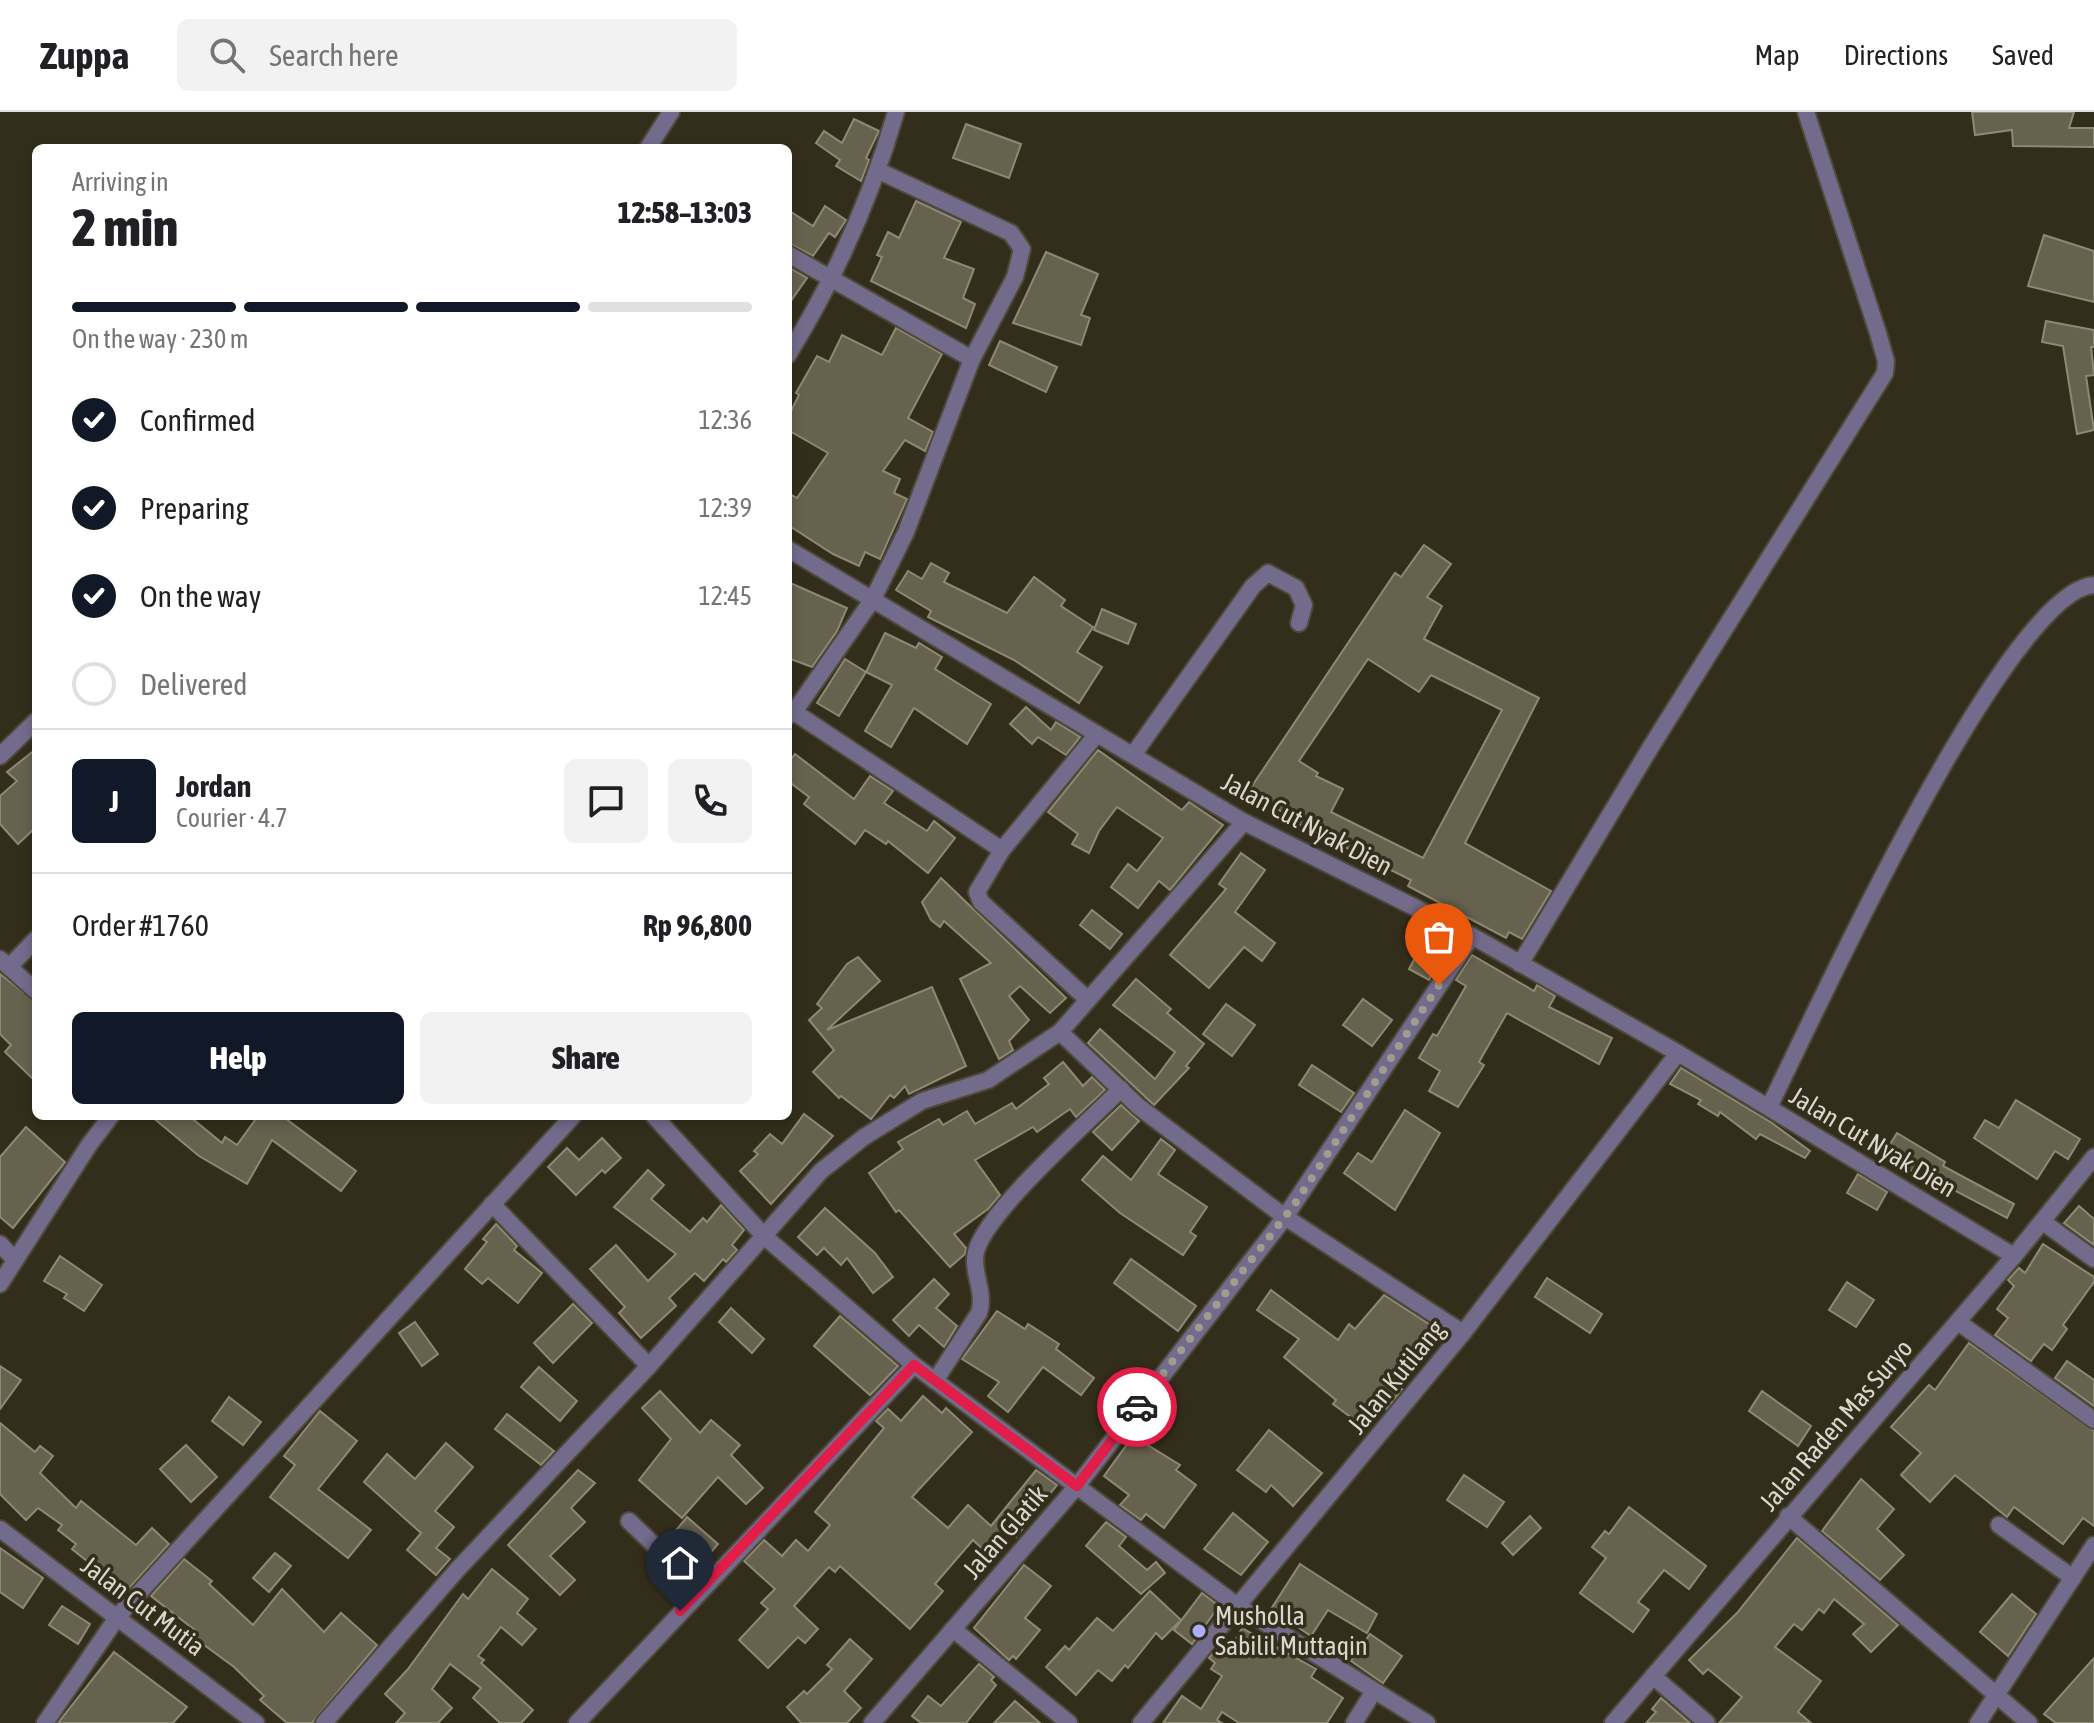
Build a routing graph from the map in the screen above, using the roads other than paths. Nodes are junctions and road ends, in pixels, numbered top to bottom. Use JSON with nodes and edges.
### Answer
{"nodes":[{"id":1,"x":671,"y":112,"type":"edge"},
{"id":2,"x":896,"y":112,"type":"edge"},
{"id":3,"x":1806,"y":112,"type":"edge"},
{"id":4,"x":651,"y":144,"type":"edge"},
{"id":5,"x":879,"y":171,"type":"junction"},
{"id":6,"x":792,"y":256,"type":"edge"},
{"id":7,"x":830,"y":277,"type":"junction"},
{"id":8,"x":792,"y":348,"type":"edge"},
{"id":9,"x":972,"y":359,"type":"junction"},
{"id":10,"x":792,"y":551,"type":"edge"},
{"id":11,"x":2094,"y":585,"type":"edge"},
{"id":12,"x":873,"y":599,"type":"junction"},
{"id":13,"x":1299,"y":623,"type":"dead end"},
{"id":14,"x":792,"y":713,"type":"edge"},
{"id":15,"x":792,"y":715,"type":"edge"},
{"id":16,"x":32,"y":725,"type":"edge"},
{"id":17,"x":1097,"y":734,"type":"junction"},
{"id":18,"x":1133,"y":755,"type":"junction"},
{"id":19,"x":0,"y":756,"type":"edge"},
{"id":20,"x":1244,"y":822,"type":"junction"},
{"id":21,"x":1002,"y":850,"type":"junction"},
{"id":22,"x":1472,"y":936,"type":"junction"},
{"id":23,"x":32,"y":942,"type":"edge"},
{"id":24,"x":4,"y":963,"type":"edge"},
{"id":25,"x":1520,"y":964,"type":"junction"},
{"id":26,"x":32,"y":988,"type":"edge"},
{"id":27,"x":1086,"y":998,"type":"junction"},
{"id":28,"x":1060,"y":1032,"type":"junction"},
{"id":29,"x":1678,"y":1053,"type":"junction"},
{"id":30,"x":1121,"y":1089,"type":"junction"},
{"id":31,"x":1769,"y":1107,"type":"junction"},
{"id":32,"x":108,"y":1120,"type":"edge"},
{"id":33,"x":569,"y":1120,"type":"edge"},
{"id":34,"x":658,"y":1120,"type":"edge"},
{"id":35,"x":2094,"y":1157,"type":"edge"},
{"id":36,"x":492,"y":1204,"type":"junction"},
{"id":37,"x":1285,"y":1217,"type":"junction"},
{"id":38,"x":2043,"y":1222,"type":"junction"},
{"id":39,"x":765,"y":1237,"type":"junction"},
{"id":40,"x":0,"y":1244,"type":"edge"},
{"id":41,"x":2014,"y":1256,"type":"junction"},
{"id":42,"x":2094,"y":1259,"type":"edge"},
{"id":43,"x":15,"y":1260,"type":"junction"},
{"id":44,"x":0,"y":1284,"type":"edge"},
{"id":45,"x":1958,"y":1322,"type":"junction"},
{"id":46,"x":1463,"y":1333,"type":"junction"},
{"id":47,"x":914,"y":1365,"type":"junction"},
{"id":48,"x":649,"y":1366,"type":"junction"},
{"id":49,"x":935,"y":1381,"type":"junction"},
{"id":50,"x":2094,"y":1420,"type":"edge"},
{"id":51,"x":1077,"y":1486,"type":"junction"},
{"id":52,"x":1788,"y":1516,"type":"junction"},
{"id":53,"x":629,"y":1521,"type":"dead end"},
{"id":54,"x":1999,"y":1525,"type":"dead end"},
{"id":55,"x":0,"y":1529,"type":"edge"},
{"id":56,"x":2094,"y":1545,"type":"edge"},
{"id":57,"x":2073,"y":1578,"type":"junction"},
{"id":58,"x":700,"y":1589,"type":"junction"},
{"id":59,"x":1239,"y":1607,"type":"junction"},
{"id":60,"x":118,"y":1616,"type":"junction"},
{"id":61,"x":953,"y":1629,"type":"junction"},
{"id":62,"x":1653,"y":1676,"type":"junction"},
{"id":63,"x":1374,"y":1691,"type":"junction"},
{"id":64,"x":1998,"y":1695,"type":"junction"},
{"id":65,"x":45,"y":1723,"type":"edge"},
{"id":66,"x":256,"y":1723,"type":"edge"},
{"id":67,"x":324,"y":1723,"type":"edge"},
{"id":68,"x":577,"y":1723,"type":"edge"},
{"id":69,"x":872,"y":1723,"type":"edge"},
{"id":70,"x":1069,"y":1723,"type":"edge"},
{"id":71,"x":1141,"y":1723,"type":"edge"},
{"id":72,"x":1354,"y":1723,"type":"edge"},
{"id":73,"x":1427,"y":1723,"type":"edge"},
{"id":74,"x":1613,"y":1723,"type":"edge"},
{"id":75,"x":1707,"y":1723,"type":"edge"},
{"id":76,"x":1978,"y":1723,"type":"edge"},
{"id":77,"x":2029,"y":1723,"type":"edge"}],
"edges":[{"from":1,"to":4,"type":"street"},
{"from":2,"to":5,"type":"street"},
{"from":3,"to":25,"type":"street"},
{"from":5,"to":7,"type":"street"},
{"from":5,"to":9,"type":"street"},
{"from":6,"to":7,"type":"street"},
{"from":7,"to":8,"type":"street"},
{"from":7,"to":9,"type":"street"},
{"from":9,"to":12,"type":"street"},
{"from":10,"to":12,"type":"street","name":"Jalan Cut Nyak Dien"},
{"from":11,"to":31,"type":"street"},
{"from":12,"to":14,"type":"street"},
{"from":12,"to":17,"type":"street","name":"Jalan Cut Nyak Dien"},
{"from":13,"to":18,"type":"street"},
{"from":15,"to":21,"type":"street"},
{"from":16,"to":19,"type":"street"},
{"from":17,"to":18,"type":"street","name":"Jalan Cut Nyak Dien"},
{"from":17,"to":21,"type":"street"},
{"from":18,"to":20,"type":"street","name":"Jalan Cut Nyak Dien"},
{"from":20,"to":22,"type":"street","name":"Jalan Cut Nyak Dien"},
{"from":20,"to":27,"type":"street"},
{"from":21,"to":27,"type":"street"},
{"from":22,"to":25,"type":"street","name":"Jalan Cut Nyak Dien"},
{"from":22,"to":37,"type":"street","name":"Jalan Glatik"},
{"from":23,"to":24,"type":"street"},
{"from":24,"to":26,"type":"street"},
{"from":25,"to":29,"type":"street","name":"Jalan Cut Nyak Dien"},
{"from":27,"to":28,"type":"street"},
{"from":28,"to":30,"type":"street"},
{"from":28,"to":39,"type":"street"},
{"from":29,"to":31,"type":"street","name":"Jalan Cut Nyak Dien"},
{"from":29,"to":46,"type":"street","name":"Jalan Kutilang"},
{"from":30,"to":37,"type":"street"},
{"from":30,"to":49,"type":"street"},
{"from":31,"to":41,"type":"street","name":"Jalan Cut Nyak Dien"},
{"from":32,"to":43,"type":"street"},
{"from":33,"to":36,"type":"street"},
{"from":34,"to":39,"type":"street"},
{"from":35,"to":38,"type":"street","name":"Jalan Raden Mas Suryo"},
{"from":36,"to":48,"type":"street"},
{"from":36,"to":60,"type":"street"},
{"from":37,"to":46,"type":"street"},
{"from":37,"to":51,"type":"street","name":"Jalan Glatik"},
{"from":38,"to":41,"type":"street","name":"Jalan Raden Mas Suryo"},
{"from":38,"to":42,"type":"street"},
{"from":39,"to":47,"type":"street"},
{"from":39,"to":48,"type":"street"},
{"from":40,"to":43,"type":"street"},
{"from":41,"to":45,"type":"street","name":"Jalan Raden Mas Suryo"},
{"from":43,"to":44,"type":"street"},
{"from":45,"to":50,"type":"street"},
{"from":45,"to":52,"type":"street","name":"Jalan Raden Mas Suryo"},
{"from":46,"to":59,"type":"street","name":"Jalan Kutilang"},
{"from":47,"to":49,"type":"street"},
{"from":47,"to":58,"type":"street"},
{"from":48,"to":67,"type":"street"},
{"from":49,"to":51,"type":"street"},
{"from":51,"to":59,"type":"street"},
{"from":51,"to":61,"type":"street","name":"Jalan Glatik"},
{"from":52,"to":62,"type":"street","name":"Jalan Raden Mas Suryo"},
{"from":52,"to":64,"type":"street"},
{"from":53,"to":58,"type":"street"},
{"from":54,"to":57,"type":"street"},
{"from":55,"to":60,"type":"street","name":"Jalan Cut Mutia"},
{"from":56,"to":57,"type":"street"},
{"from":57,"to":64,"type":"street"},
{"from":58,"to":68,"type":"street"},
{"from":59,"to":63,"type":"street"},
{"from":59,"to":71,"type":"street","name":"Jalan Kutilang"},
{"from":60,"to":65,"type":"street"},
{"from":60,"to":66,"type":"street","name":"Jalan Cut Mutia"},
{"from":61,"to":69,"type":"street","name":"Jalan Glatik"},
{"from":61,"to":70,"type":"street"},
{"from":62,"to":74,"type":"street","name":"Jalan Raden Mas Suryo"},
{"from":62,"to":75,"type":"street"},
{"from":63,"to":72,"type":"street"},
{"from":63,"to":73,"type":"street"},
{"from":64,"to":76,"type":"street"},
{"from":64,"to":77,"type":"street"}]}
